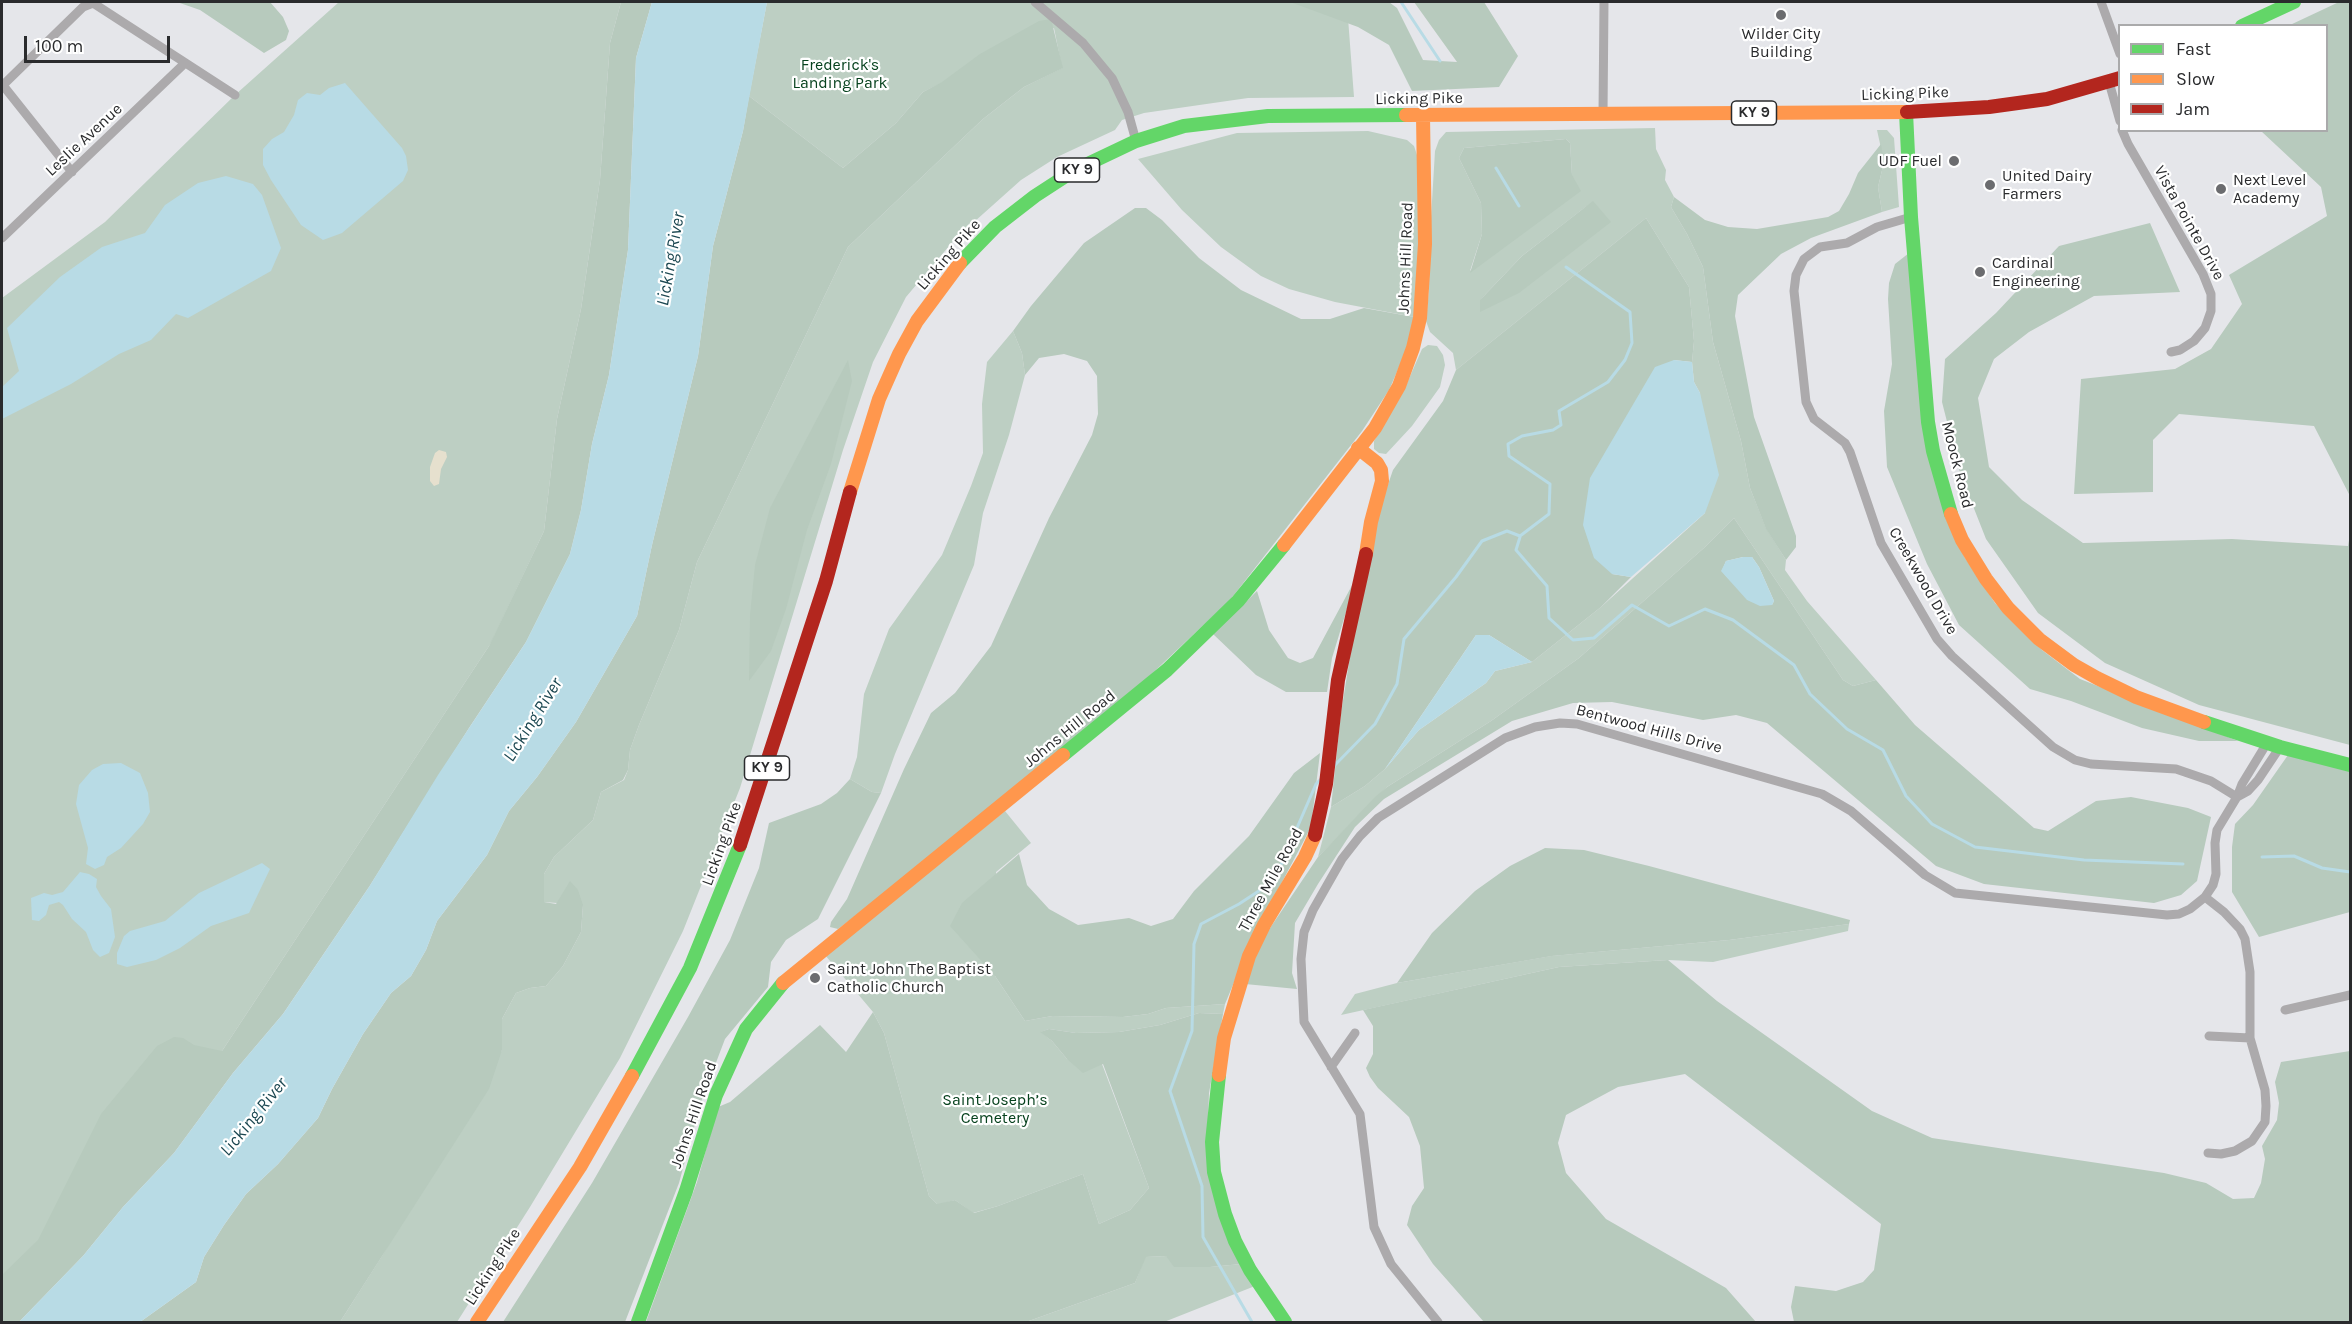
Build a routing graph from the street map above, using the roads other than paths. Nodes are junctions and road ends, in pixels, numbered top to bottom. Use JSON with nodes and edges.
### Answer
{"nodes":[{"id":1,"x":1035,"y":2,"type":"edge"},
{"id":2,"x":1604,"y":2,"type":"edge"},
{"id":3,"x":2101,"y":2,"type":"edge"},
{"id":4,"x":2294,"y":2,"type":"edge"},
{"id":5,"x":2246,"y":24,"type":"edge"},
{"id":6,"x":2118,"y":49,"type":"edge"},
{"id":7,"x":185,"y":63,"type":"junction"},
{"id":8,"x":2114,"y":80,"type":"edge"},
{"id":9,"x":2,"y":85,"type":"edge"},
{"id":10,"x":235,"y":95,"type":"dead end"},
{"id":11,"x":2118,"y":107,"type":"edge"},
{"id":12,"x":1906,"y":112,"type":"junction"},
{"id":13,"x":1603,"y":114,"type":"junction"},
{"id":14,"x":1423,"y":116,"type":"junction"},
{"id":15,"x":2123,"y":132,"type":"edge"},
{"id":16,"x":1136,"y":141,"type":"junction"},
{"id":17,"x":72,"y":172,"type":"junction"},
{"id":18,"x":1911,"y":217,"type":"junction"},
{"id":19,"x":2,"y":238,"type":"edge"},
{"id":20,"x":2172,"y":352,"type":"dead end"},
{"id":21,"x":1358,"y":448,"type":"junction"},
{"id":22,"x":2273,"y":745,"type":"junction"},
{"id":23,"x":2350,"y":765,"type":"edge"},
{"id":24,"x":2237,"y":797,"type":"junction"},
{"id":25,"x":2205,"y":897,"type":"junction"},
{"id":26,"x":2350,"y":995,"type":"edge"},
{"id":27,"x":2285,"y":1010,"type":"dead end"},
{"id":28,"x":1354,"y":1034,"type":"dead end"},
{"id":29,"x":2209,"y":1036,"type":"dead end"},
{"id":30,"x":2250,"y":1038,"type":"junction"},
{"id":31,"x":1331,"y":1067,"type":"junction"},
{"id":32,"x":2208,"y":1153,"type":"dead end"},
{"id":33,"x":477,"y":1323,"type":"edge"},
{"id":34,"x":638,"y":1323,"type":"edge"},
{"id":35,"x":1285,"y":1323,"type":"edge"},
{"id":36,"x":1438,"y":1323,"type":"edge"}],
"edges":[{"from":1,"to":16,"type":"street"},
{"from":2,"to":13,"type":"street"},
{"from":3,"to":6,"type":"street"},
{"from":4,"to":5,"type":"main road"},
{"from":7,"to":9,"type":"street"},
{"from":7,"to":10,"type":"street"},
{"from":7,"to":17,"type":"street","name":"Leslie Avenue"},
{"from":8,"to":11,"type":"street"},
{"from":8,"to":12,"type":"main road","name":"Licking Pike","number":"KY 9"},
{"from":9,"to":17,"type":"street"},
{"from":12,"to":13,"type":"main road","name":"Licking Pike","number":"KY 9"},
{"from":12,"to":18,"type":"main road","name":"Moock Road"},
{"from":13,"to":14,"type":"main road","name":"Licking Pike","number":"KY 9"},
{"from":14,"to":16,"type":"main road","name":"Licking Pike","number":"KY 9"},
{"from":14,"to":21,"type":"main road","name":"Johns Hill Road"},
{"from":15,"to":20,"type":"street","name":"Vista Pointe Drive"},
{"from":16,"to":33,"type":"main road","name":"Licking Pike","number":"KY 9"},
{"from":17,"to":19,"type":"street","name":"Leslie Avenue"},
{"from":18,"to":22,"type":"main road","name":"Moock Road"},
{"from":18,"to":24,"type":"street","name":"Creekwood Drive"},
{"from":21,"to":34,"type":"main road","name":"Johns Hill Road"},
{"from":21,"to":35,"type":"main road","name":"Three Mile Road"},
{"from":22,"to":23,"type":"main road","name":"Moock Road"},
{"from":22,"to":24,"type":"street"},
{"from":24,"to":25,"type":"street"},
{"from":25,"to":30,"type":"street"},
{"from":25,"to":31,"type":"street","name":"Bentwood Hills Drive"},
{"from":26,"to":27,"type":"street"},
{"from":28,"to":31,"type":"street"},
{"from":29,"to":30,"type":"street"},
{"from":30,"to":32,"type":"street"},
{"from":31,"to":36,"type":"street","name":"Bentwood Hills Drive"}]}
